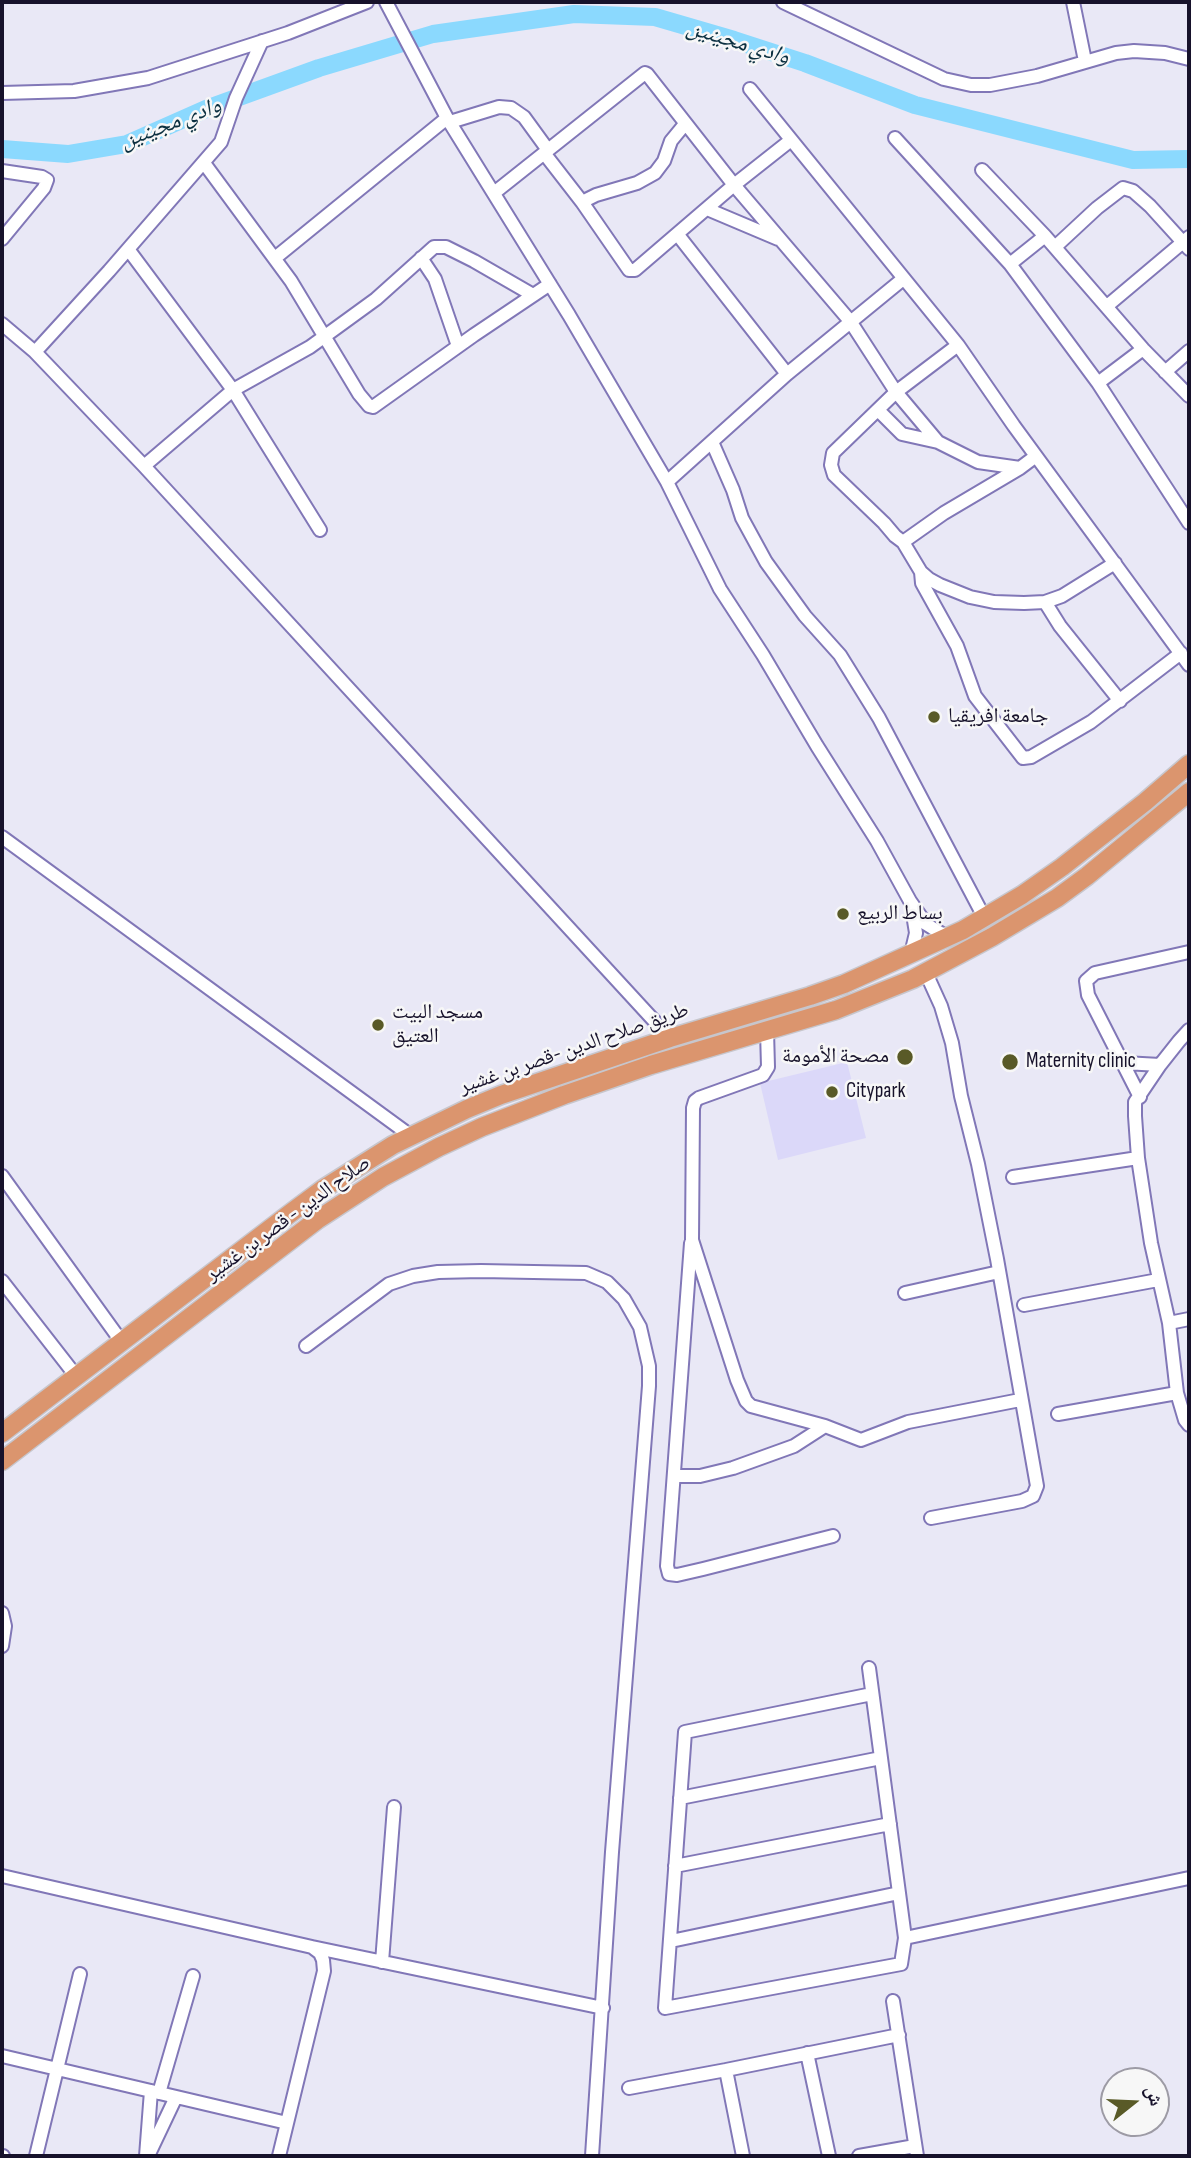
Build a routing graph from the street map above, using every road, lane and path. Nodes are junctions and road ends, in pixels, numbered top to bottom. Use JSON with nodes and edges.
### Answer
{"nodes":[{"id":1,"x":367,"y":2,"type":"edge"},
{"id":2,"x":386,"y":2,"type":"edge"},
{"id":3,"x":783,"y":2,"type":"edge"},
{"id":4,"x":1073,"y":2,"type":"edge"},
{"id":5,"x":262,"y":41,"type":"junction"},
{"id":6,"x":1189,"y":59,"type":"edge"},
{"id":7,"x":1085,"y":61,"type":"junction"},
{"id":8,"x":750,"y":89,"type":"dead end"},
{"id":9,"x":2,"y":93,"type":"edge"},
{"id":10,"x":448,"y":120,"type":"junction"},
{"id":11,"x":685,"y":124,"type":"junction"},
{"id":12,"x":895,"y":138,"type":"dead end"},
{"id":13,"x":791,"y":140,"type":"junction"},
{"id":14,"x":546,"y":152,"type":"junction"},
{"id":15,"x":204,"y":163,"type":"junction"},
{"id":16,"x":982,"y":170,"type":"dead end"},
{"id":17,"x":2,"y":171,"type":"edge"},
{"id":18,"x":734,"y":185,"type":"junction"},
{"id":19,"x":494,"y":193,"type":"junction"},
{"id":20,"x":582,"y":202,"type":"junction"},
{"id":21,"x":707,"y":209,"type":"junction"},
{"id":22,"x":678,"y":235,"type":"junction"},
{"id":23,"x":1045,"y":236,"type":"junction"},
{"id":24,"x":2,"y":239,"type":"edge"},
{"id":25,"x":781,"y":240,"type":"junction"},
{"id":26,"x":1187,"y":243,"type":"edge"},
{"id":27,"x":1055,"y":247,"type":"junction"},
{"id":28,"x":128,"y":249,"type":"junction"},
{"id":29,"x":275,"y":258,"type":"junction"},
{"id":30,"x":421,"y":258,"type":"junction"},
{"id":31,"x":1010,"y":264,"type":"junction"},
{"id":32,"x":903,"y":279,"type":"junction"},
{"id":33,"x":550,"y":285,"type":"junction"},
{"id":34,"x":533,"y":295,"type":"junction"},
{"id":35,"x":1107,"y":306,"type":"junction"},
{"id":36,"x":850,"y":321,"type":"junction"},
{"id":37,"x":2,"y":324,"type":"edge"},
{"id":38,"x":325,"y":336,"type":"junction"},
{"id":39,"x":958,"y":345,"type":"junction"},
{"id":40,"x":458,"y":346,"type":"junction"},
{"id":41,"x":1143,"y":349,"type":"junction"},
{"id":42,"x":1189,"y":351,"type":"edge"},
{"id":43,"x":35,"y":352,"type":"junction"},
{"id":44,"x":1165,"y":372,"type":"junction"},
{"id":45,"x":787,"y":374,"type":"junction"},
{"id":46,"x":1098,"y":383,"type":"junction"},
{"id":47,"x":233,"y":390,"type":"junction"},
{"id":48,"x":896,"y":392,"type":"junction"},
{"id":49,"x":1189,"y":396,"type":"edge"},
{"id":50,"x":878,"y":410,"type":"junction"},
{"id":51,"x":712,"y":442,"type":"junction"},
{"id":52,"x":938,"y":442,"type":"junction"},
{"id":53,"x":1036,"y":456,"type":"junction"},
{"id":54,"x":144,"y":466,"type":"junction"},
{"id":55,"x":1020,"y":468,"type":"junction"},
{"id":56,"x":667,"y":482,"type":"junction"},
{"id":57,"x":1189,"y":523,"type":"edge"},
{"id":58,"x":320,"y":530,"type":"dead end"},
{"id":59,"x":903,"y":542,"type":"junction"},
{"id":60,"x":1115,"y":563,"type":"junction"},
{"id":61,"x":921,"y":572,"type":"junction"},
{"id":62,"x":1045,"y":602,"type":"junction"},
{"id":63,"x":1181,"y":653,"type":"junction"},
{"id":64,"x":1189,"y":665,"type":"edge"},
{"id":65,"x":1120,"y":701,"type":"junction"},
{"id":66,"x":1189,"y":764,"type":"edge"},
{"id":67,"x":1189,"y":792,"type":"edge"},
{"id":68,"x":1189,"y":803,"type":"edge"},
{"id":69,"x":1164,"y":814,"type":"junction"},
{"id":70,"x":2,"y":836,"type":"edge"},
{"id":71,"x":910,"y":901,"type":"junction"},
{"id":72,"x":984,"y":917,"type":"junction"},
{"id":73,"x":947,"y":937,"type":"junction"},
{"id":74,"x":1189,"y":952,"type":"edge"},
{"id":75,"x":911,"y":954,"type":"junction"},
{"id":76,"x":926,"y":973,"type":"junction"},
{"id":77,"x":1189,"y":1030,"type":"edge"},
{"id":78,"x":767,"y":1031,"type":"junction"},
{"id":79,"x":670,"y":1038,"type":"junction"},
{"id":80,"x":1124,"y":1063,"type":"junction"},
{"id":81,"x":1160,"y":1065,"type":"junction"},
{"id":82,"x":1140,"y":1097,"type":"junction"},
{"id":83,"x":411,"y":1136,"type":"junction"},
{"id":84,"x":1138,"y":1158,"type":"junction"},
{"id":85,"x":2,"y":1176,"type":"edge"},
{"id":86,"x":1013,"y":1177,"type":"dead end"},
{"id":87,"x":691,"y":1232,"type":"junction"},
{"id":88,"x":999,"y":1272,"type":"junction"},
{"id":89,"x":1158,"y":1280,"type":"junction"},
{"id":90,"x":2,"y":1281,"type":"edge"},
{"id":91,"x":905,"y":1293,"type":"dead end"},
{"id":92,"x":1024,"y":1305,"type":"dead end"},
{"id":93,"x":1189,"y":1319,"type":"edge"},
{"id":94,"x":1169,"y":1324,"type":"junction"},
{"id":95,"x":140,"y":1328,"type":"junction"},
{"id":96,"x":121,"y":1341,"type":"junction"},
{"id":97,"x":154,"y":1346,"type":"junction"},
{"id":98,"x":306,"y":1346,"type":"dead end"},
{"id":99,"x":76,"y":1376,"type":"junction"},
{"id":100,"x":1177,"y":1393,"type":"junction"},
{"id":101,"x":1020,"y":1399,"type":"junction"},
{"id":102,"x":1058,"y":1414,"type":"dead end"},
{"id":103,"x":1189,"y":1425,"type":"edge"},
{"id":104,"x":825,"y":1426,"type":"junction"},
{"id":105,"x":2,"y":1433,"type":"edge"},
{"id":106,"x":2,"y":1461,"type":"edge"},
{"id":107,"x":674,"y":1476,"type":"junction"},
{"id":108,"x":931,"y":1518,"type":"dead end"},
{"id":109,"x":833,"y":1536,"type":"dead end"},
{"id":110,"x":2,"y":1613,"type":"edge"},
{"id":111,"x":2,"y":1646,"type":"edge"},
{"id":112,"x":869,"y":1668,"type":"dead end"},
{"id":113,"x":872,"y":1693,"type":"junction"},
{"id":114,"x":881,"y":1758,"type":"junction"},
{"id":115,"x":680,"y":1798,"type":"junction"},
{"id":116,"x":394,"y":1807,"type":"dead end"},
{"id":117,"x":890,"y":1824,"type":"junction"},
{"id":118,"x":674,"y":1866,"type":"junction"},
{"id":119,"x":2,"y":1876,"type":"edge"},
{"id":120,"x":1189,"y":1878,"type":"edge"},
{"id":121,"x":899,"y":1893,"type":"junction"},
{"id":122,"x":905,"y":1938,"type":"junction"},
{"id":123,"x":671,"y":1941,"type":"junction"},
{"id":124,"x":312,"y":1947,"type":"junction"},
{"id":125,"x":382,"y":1962,"type":"junction"},
{"id":126,"x":80,"y":1974,"type":"dead end"},
{"id":127,"x":193,"y":1976,"type":"dead end"},
{"id":128,"x":893,"y":2001,"type":"dead end"},
{"id":129,"x":603,"y":2008,"type":"junction"},
{"id":130,"x":899,"y":2035,"type":"junction"},
{"id":131,"x":807,"y":2053,"type":"junction"},
{"id":132,"x":2,"y":2056,"type":"edge"},
{"id":133,"x":57,"y":2069,"type":"junction"},
{"id":134,"x":726,"y":2070,"type":"junction"},
{"id":135,"x":629,"y":2088,"type":"dead end"},
{"id":136,"x":155,"y":2092,"type":"junction"},
{"id":137,"x":176,"y":2097,"type":"junction"},
{"id":138,"x":287,"y":2123,"type":"junction"},
{"id":139,"x":916,"y":2151,"type":"edge"},
{"id":140,"x":36,"y":2156,"type":"edge"},
{"id":141,"x":147,"y":2156,"type":"edge"},
{"id":142,"x":279,"y":2156,"type":"edge"},
{"id":143,"x":593,"y":2156,"type":"edge"},
{"id":144,"x":743,"y":2156,"type":"edge"},
{"id":145,"x":829,"y":2156,"type":"edge"},
{"id":146,"x":859,"y":2156,"type":"edge"}],
"edges":[{"from":1,"to":5,"type":"street"},
{"from":2,"to":10,"type":"street"},
{"from":3,"to":7,"type":"street"},
{"from":4,"to":7,"type":"street"},
{"from":5,"to":9,"type":"street"},
{"from":5,"to":15,"type":"street"},
{"from":6,"to":7,"type":"street"},
{"from":8,"to":13,"type":"street"},
{"from":10,"to":14,"type":"street"},
{"from":10,"to":19,"type":"street"},
{"from":10,"to":29,"type":"street"},
{"from":11,"to":14,"type":"street"},
{"from":11,"to":18,"type":"street"},
{"from":11,"to":20,"type":"street"},
{"from":12,"to":31,"type":"street"},
{"from":13,"to":18,"type":"street"},
{"from":13,"to":32,"type":"street"},
{"from":14,"to":19,"type":"street"},
{"from":14,"to":20,"type":"street"},
{"from":15,"to":28,"type":"street"},
{"from":15,"to":29,"type":"street"},
{"from":16,"to":23,"type":"street"},
{"from":17,"to":24,"type":"street"},
{"from":18,"to":21,"type":"street"},
{"from":18,"to":25,"type":"street"},
{"from":19,"to":33,"type":"street"},
{"from":20,"to":22,"type":"street"},
{"from":21,"to":22,"type":"street"},
{"from":21,"to":25,"type":"street"},
{"from":22,"to":45,"type":"street"},
{"from":23,"to":27,"type":"street"},
{"from":23,"to":31,"type":"street"},
{"from":25,"to":36,"type":"street"},
{"from":26,"to":27,"type":"street"},
{"from":26,"to":35,"type":"street"},
{"from":27,"to":35,"type":"street"},
{"from":28,"to":43,"type":"street"},
{"from":28,"to":47,"type":"street"},
{"from":29,"to":38,"type":"street"},
{"from":30,"to":34,"type":"street"},
{"from":30,"to":38,"type":"street"},
{"from":30,"to":40,"type":"street"},
{"from":31,"to":46,"type":"street"},
{"from":32,"to":36,"type":"street"},
{"from":32,"to":39,"type":"street"},
{"from":33,"to":34,"type":"street"},
{"from":33,"to":56,"type":"street"},
{"from":34,"to":40,"type":"street"},
{"from":35,"to":41,"type":"street"},
{"from":36,"to":45,"type":"street"},
{"from":36,"to":48,"type":"street"},
{"from":37,"to":43,"type":"street"},
{"from":38,"to":40,"type":"street"},
{"from":38,"to":47,"type":"street"},
{"from":39,"to":48,"type":"street"},
{"from":39,"to":53,"type":"street"},
{"from":41,"to":44,"type":"street"},
{"from":41,"to":46,"type":"street"},
{"from":42,"to":44,"type":"street"},
{"from":43,"to":54,"type":"street"},
{"from":44,"to":49,"type":"street"},
{"from":45,"to":51,"type":"street"},
{"from":46,"to":57,"type":"street"},
{"from":47,"to":54,"type":"street"},
{"from":47,"to":58,"type":"street"},
{"from":48,"to":50,"type":"street"},
{"from":48,"to":52,"type":"street"},
{"from":50,"to":52,"type":"street"},
{"from":50,"to":59,"type":"street"},
{"from":51,"to":56,"type":"street"},
{"from":51,"to":72,"type":"street"},
{"from":52,"to":55,"type":"street"},
{"from":53,"to":55,"type":"street"},
{"from":53,"to":60,"type":"street"},
{"from":54,"to":79,"type":"street"},
{"from":55,"to":59,"type":"street"},
{"from":56,"to":71,"type":"street"},
{"from":59,"to":61,"type":"street"},
{"from":60,"to":62,"type":"street"},
{"from":60,"to":63,"type":"street"},
{"from":61,"to":62,"type":"street"},
{"from":61,"to":65,"type":"street"},
{"from":62,"to":65,"type":"street"},
{"from":63,"to":64,"type":"street"},
{"from":63,"to":65,"type":"street"},
{"from":66,"to":72,"type":"highway","name":"طريق صلاح الدين -قصر بن غشير"},
{"from":67,"to":69,"type":"highway","name":"صلاح الدين - قصر بن غشير"},
{"from":68,"to":69,"type":"highway"},
{"from":69,"to":76,"type":"highway","name":"صلاح الدين - قصر بن غشير"},
{"from":70,"to":83,"type":"street"},
{"from":71,"to":73,"type":"street"},
{"from":71,"to":75,"type":"street"},
{"from":72,"to":73,"type":"highway","name":"طريق صلاح الدين -قصر بن غشير"},
{"from":73,"to":75,"type":"highway","name":"طريق صلاح الدين -قصر بن غشير"},
{"from":74,"to":80,"type":"street"},
{"from":75,"to":79,"type":"highway","name":"طريق صلاح الدين -قصر بن غشير"},
{"from":76,"to":78,"type":"highway","name":"صلاح الدين - قصر بن غشير"},
{"from":76,"to":88,"type":"street"},
{"from":77,"to":81,"type":"street"},
{"from":78,"to":87,"type":"street"},
{"from":78,"to":97,"type":"highway","name":"صلاح الدين - قصر بن غشير"},
{"from":79,"to":83,"type":"highway","name":"طريق صلاح الدين -قصر بن غشير"},
{"from":80,"to":81,"type":"street"},
{"from":80,"to":82,"type":"street"},
{"from":81,"to":82,"type":"street"},
{"from":82,"to":84,"type":"street"},
{"from":83,"to":95,"type":"highway","name":"طريق صلاح الدين -قصر بن غشير"},
{"from":84,"to":86,"type":"street"},
{"from":84,"to":89,"type":"street"},
{"from":85,"to":96,"type":"street"},
{"from":87,"to":104,"type":"street"},
{"from":87,"to":107,"type":"street"},
{"from":88,"to":91,"type":"street"},
{"from":88,"to":101,"type":"street"},
{"from":89,"to":92,"type":"street"},
{"from":89,"to":94,"type":"street"},
{"from":90,"to":99,"type":"street"},
{"from":93,"to":94,"type":"street"},
{"from":94,"to":100,"type":"street"},
{"from":95,"to":96,"type":"highway","name":"طريق صلاح الدين -قصر بن غشير"},
{"from":95,"to":97,"type":"highway"},
{"from":96,"to":99,"type":"highway","name":"طريق صلاح الدين -قصر بن غشير"},
{"from":97,"to":106,"type":"highway","name":"صلاح الدين - قصر بن غشير"},
{"from":98,"to":129,"type":"street"},
{"from":99,"to":105,"type":"highway","name":"طريق صلاح الدين -قصر بن غشير"},
{"from":100,"to":102,"type":"street"},
{"from":100,"to":103,"type":"street"},
{"from":101,"to":104,"type":"street"},
{"from":101,"to":108,"type":"street"},
{"from":104,"to":107,"type":"street"},
{"from":107,"to":109,"type":"street"},
{"from":110,"to":111,"type":"street"},
{"from":112,"to":113,"type":"street"},
{"from":113,"to":114,"type":"street"},
{"from":113,"to":115,"type":"street"},
{"from":114,"to":115,"type":"street"},
{"from":114,"to":117,"type":"street"},
{"from":115,"to":118,"type":"street"},
{"from":116,"to":125,"type":"street"},
{"from":117,"to":118,"type":"street"},
{"from":117,"to":121,"type":"street"},
{"from":118,"to":123,"type":"street"},
{"from":119,"to":124,"type":"street"},
{"from":120,"to":122,"type":"street"},
{"from":121,"to":122,"type":"street"},
{"from":121,"to":123,"type":"street"},
{"from":122,"to":123,"type":"street"},
{"from":124,"to":125,"type":"street"},
{"from":124,"to":138,"type":"street"},
{"from":125,"to":129,"type":"street"},
{"from":126,"to":133,"type":"street"},
{"from":127,"to":136,"type":"street"},
{"from":128,"to":130,"type":"street"},
{"from":129,"to":143,"type":"street"},
{"from":130,"to":131,"type":"street"},
{"from":130,"to":139,"type":"street"},
{"from":131,"to":134,"type":"street"},
{"from":131,"to":145,"type":"street"},
{"from":132,"to":133,"type":"street"},
{"from":133,"to":136,"type":"street"},
{"from":133,"to":140,"type":"street"},
{"from":134,"to":135,"type":"street"},
{"from":134,"to":144,"type":"street"},
{"from":136,"to":137,"type":"street"},
{"from":136,"to":141,"type":"street"},
{"from":137,"to":138,"type":"street"},
{"from":137,"to":141,"type":"street"},
{"from":138,"to":142,"type":"street"},
{"from":139,"to":146,"type":"street"}]}
